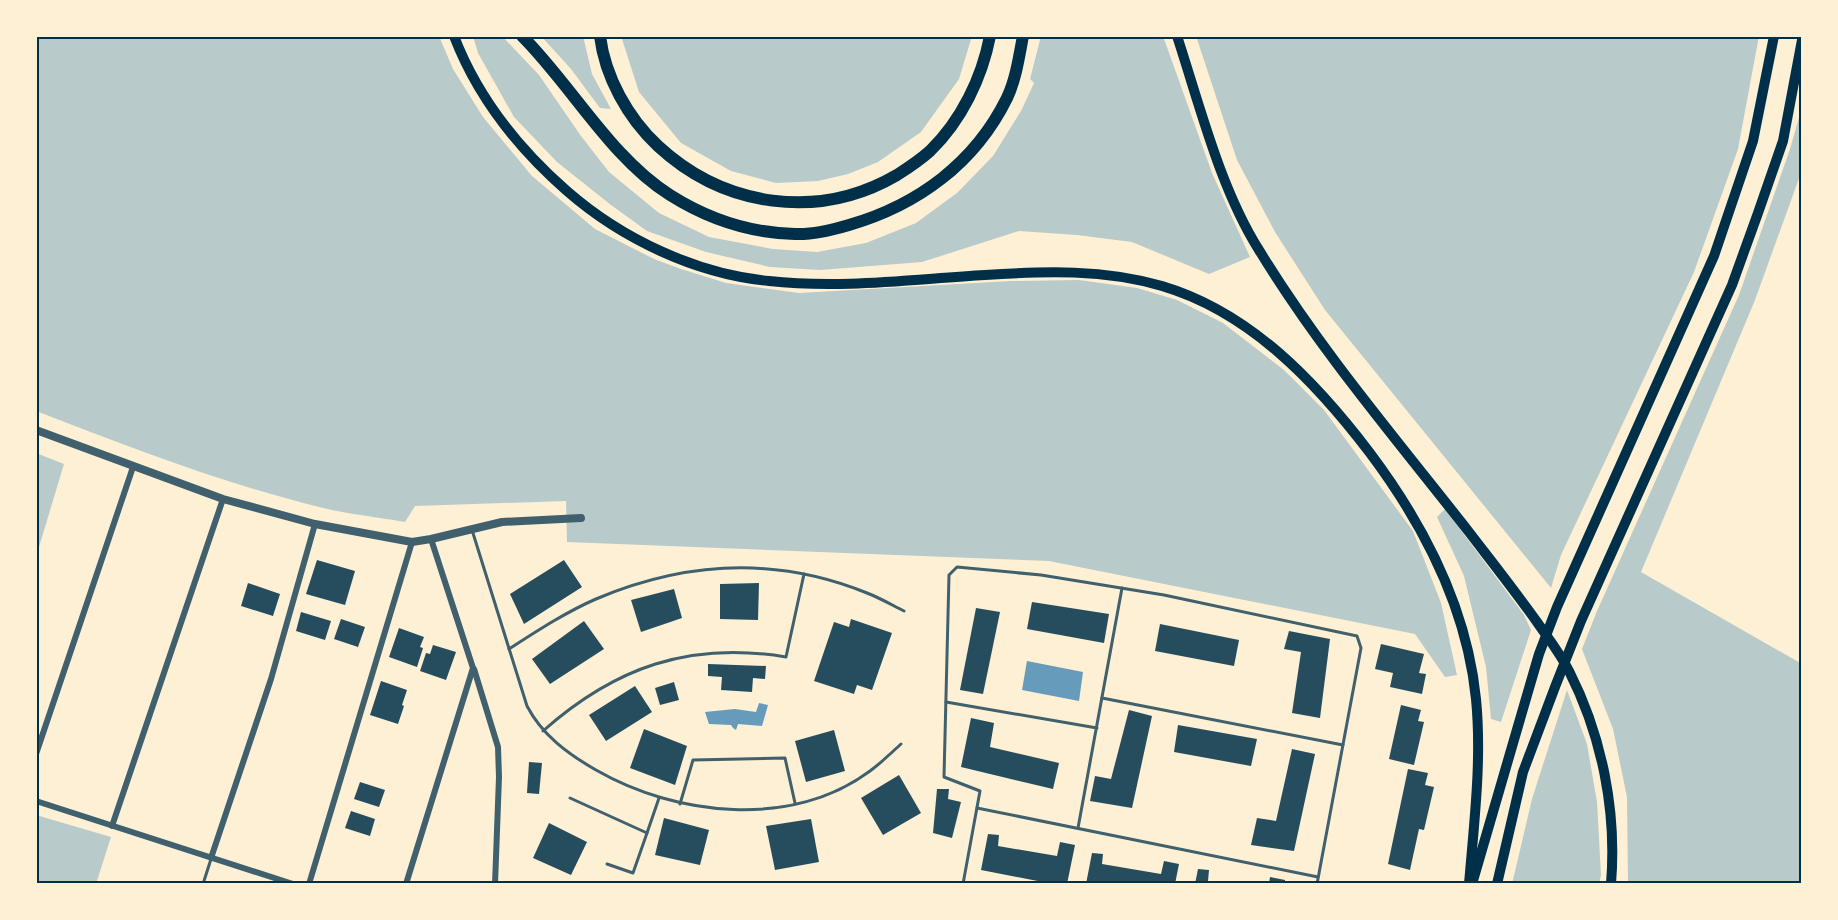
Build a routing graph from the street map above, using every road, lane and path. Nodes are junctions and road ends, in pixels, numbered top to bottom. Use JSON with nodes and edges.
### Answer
{"nodes":[{"id":1,"x":454,"y":36,"type":"edge"},
{"id":2,"x":522,"y":36,"type":"edge"},
{"id":3,"x":600,"y":36,"type":"edge"},
{"id":4,"x":990,"y":36,"type":"edge"},
{"id":5,"x":1023,"y":36,"type":"edge"},
{"id":6,"x":1177,"y":36,"type":"edge"},
{"id":7,"x":1774,"y":36,"type":"edge"},
{"id":8,"x":1802,"y":40,"type":"edge"},
{"id":9,"x":36,"y":430,"type":"edge"},
{"id":10,"x":133,"y":467,"type":"junction"},
{"id":11,"x":224,"y":499,"type":"junction"},
{"id":12,"x":581,"y":518,"type":"dead end"},
{"id":13,"x":315,"y":524,"type":"junction"},
{"id":14,"x":472,"y":528,"type":"junction"},
{"id":15,"x":431,"y":539,"type":"junction"},
{"id":16,"x":412,"y":542,"type":"junction"},
{"id":17,"x":804,"y":574,"type":"junction"},
{"id":18,"x":1122,"y":588,"type":"junction"},
{"id":19,"x":904,"y":611,"type":"dead end"},
{"id":20,"x":509,"y":649,"type":"junction"},
{"id":21,"x":473,"y":668,"type":"junction"},
{"id":22,"x":1102,"y":698,"type":"junction"},
{"id":23,"x":946,"y":702,"type":"junction"},
{"id":24,"x":1096,"y":728,"type":"junction"},
{"id":25,"x":543,"y":730,"type":"junction"},
{"id":26,"x":901,"y":744,"type":"dead end"},
{"id":27,"x":1343,"y":745,"type":"junction"},
{"id":28,"x":36,"y":754,"type":"edge"},
{"id":29,"x":570,"y":798,"type":"dead end"},
{"id":30,"x":660,"y":798,"type":"junction"},
{"id":31,"x":36,"y":801,"type":"edge"},
{"id":32,"x":795,"y":803,"type":"junction"},
{"id":33,"x":681,"y":804,"type":"junction"},
{"id":34,"x":977,"y":808,"type":"junction"},
{"id":35,"x":112,"y":826,"type":"junction"},
{"id":36,"x":1078,"y":829,"type":"junction"},
{"id":37,"x":647,"y":833,"type":"junction"},
{"id":38,"x":211,"y":858,"type":"junction"},
{"id":39,"x":607,"y":864,"type":"dead end"},
{"id":40,"x":1318,"y":877,"type":"junction"},
{"id":41,"x":203,"y":884,"type":"edge"},
{"id":42,"x":293,"y":884,"type":"edge"},
{"id":43,"x":309,"y":884,"type":"edge"},
{"id":44,"x":406,"y":884,"type":"edge"},
{"id":45,"x":495,"y":884,"type":"edge"},
{"id":46,"x":963,"y":884,"type":"edge"},
{"id":47,"x":1317,"y":884,"type":"edge"},
{"id":48,"x":1471,"y":884,"type":"edge"},
{"id":49,"x":1497,"y":884,"type":"edge"},
{"id":50,"x":1611,"y":884,"type":"edge"}],
"edges":[{"from":1,"to":48,"type":"main road"},
{"from":2,"to":5,"type":"highway"},
{"from":3,"to":4,"type":"highway"},
{"from":6,"to":50,"type":"main road"},
{"from":7,"to":48,"type":"main road"},
{"from":8,"to":49,"type":"main road"},
{"from":9,"to":10,"type":"street"},
{"from":10,"to":11,"type":"street"},
{"from":10,"to":28,"type":"street"},
{"from":11,"to":13,"type":"street"},
{"from":11,"to":35,"type":"street"},
{"from":12,"to":14,"type":"street"},
{"from":13,"to":16,"type":"street"},
{"from":13,"to":38,"type":"street"},
{"from":14,"to":15,"type":"street"},
{"from":14,"to":20,"type":"lane"},
{"from":15,"to":16,"type":"street"},
{"from":15,"to":21,"type":"street"},
{"from":16,"to":43,"type":"street"},
{"from":17,"to":19,"type":"lane"},
{"from":17,"to":20,"type":"lane"},
{"from":17,"to":25,"type":"lane"},
{"from":18,"to":22,"type":"lane"},
{"from":18,"to":23,"type":"lane"},
{"from":18,"to":27,"type":"lane"},
{"from":20,"to":25,"type":"lane"},
{"from":21,"to":44,"type":"street"},
{"from":21,"to":45,"type":"street"},
{"from":22,"to":24,"type":"lane"},
{"from":22,"to":27,"type":"lane"},
{"from":23,"to":24,"type":"lane"},
{"from":23,"to":34,"type":"lane"},
{"from":24,"to":36,"type":"lane"},
{"from":25,"to":30,"type":"lane"},
{"from":26,"to":32,"type":"lane"},
{"from":27,"to":40,"type":"lane"},
{"from":29,"to":37,"type":"lane"},
{"from":30,"to":33,"type":"lane"},
{"from":30,"to":37,"type":"lane"},
{"from":31,"to":35,"type":"street"},
{"from":32,"to":33,"type":"lane"},
{"from":32,"to":33,"type":"lane"},
{"from":34,"to":36,"type":"lane"},
{"from":34,"to":46,"type":"lane"},
{"from":35,"to":38,"type":"street"},
{"from":36,"to":40,"type":"lane"},
{"from":37,"to":39,"type":"lane"},
{"from":38,"to":41,"type":"lane"},
{"from":38,"to":42,"type":"street"},
{"from":40,"to":47,"type":"lane"}]}
